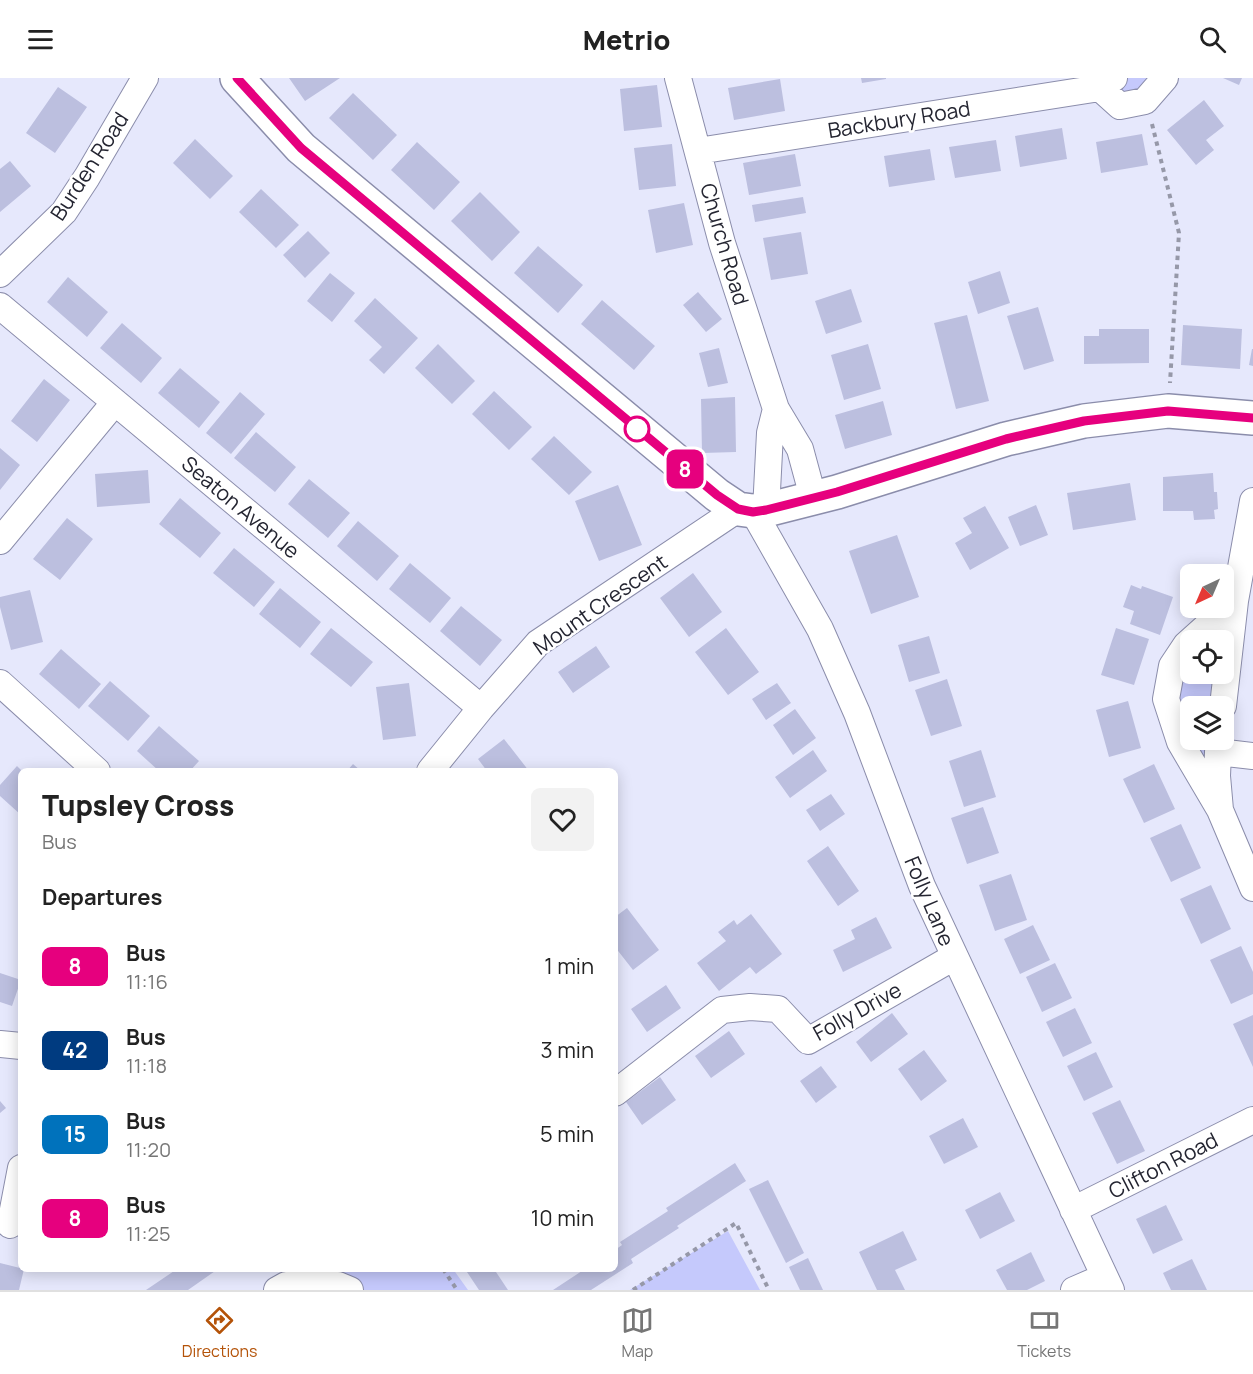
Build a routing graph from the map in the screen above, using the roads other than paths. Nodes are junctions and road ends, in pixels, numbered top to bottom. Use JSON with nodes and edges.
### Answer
{"nodes":[{"id":1,"x":145,"y":78,"type":"edge"},
{"id":2,"x":237,"y":78,"type":"edge"},
{"id":3,"x":678,"y":78,"type":"edge"},
{"id":4,"x":1165,"y":78,"type":"edge"},
{"id":5,"x":1107,"y":83,"type":"edge"},
{"id":6,"x":699,"y":151,"type":"junction"},
{"id":7,"x":0,"y":274,"type":"edge"},
{"id":8,"x":0,"y":306,"type":"edge"},
{"id":9,"x":115,"y":402,"type":"junction"},
{"id":10,"x":776,"y":409,"type":"junction"},
{"id":11,"x":1253,"y":418,"type":"edge"},
{"id":12,"x":813,"y":497,"type":"junction"},
{"id":13,"x":1253,"y":501,"type":"edge"},
{"id":14,"x":752,"y":510,"type":"junction"},
{"id":15,"x":0,"y":541,"type":"edge"},
{"id":16,"x":1235,"y":601,"type":"junction"},
{"id":17,"x":0,"y":683,"type":"edge"},
{"id":18,"x":1224,"y":696,"type":"edge"},
{"id":19,"x":481,"y":708,"type":"junction"},
{"id":20,"x":1218,"y":750,"type":"edge"},
{"id":21,"x":1232,"y":750,"type":"edge"},
{"id":22,"x":1253,"y":756,"type":"edge"},
{"id":23,"x":94,"y":768,"type":"edge"},
{"id":24,"x":437,"y":768,"type":"edge"},
{"id":25,"x":1220,"y":810,"type":"junction"},
{"id":26,"x":1253,"y":888,"type":"edge"},
{"id":27,"x":954,"y":957,"type":"junction"},
{"id":28,"x":0,"y":1044,"type":"edge"},
{"id":29,"x":18,"y":1046,"type":"edge"},
{"id":30,"x":618,"y":1091,"type":"edge"},
{"id":31,"x":1253,"y":1120,"type":"edge"},
{"id":32,"x":18,"y":1184,"type":"edge"},
{"id":33,"x":1073,"y":1210,"type":"junction"},
{"id":34,"x":10,"y":1226,"type":"dead end"},
{"id":35,"x":1107,"y":1283,"type":"edge"},
{"id":36,"x":277,"y":1290,"type":"edge"},
{"id":37,"x":350,"y":1290,"type":"edge"},
{"id":38,"x":1074,"y":1290,"type":"edge"}],
"edges":[{"from":1,"to":7,"type":"street","name":"Burden Road"},
{"from":2,"to":14,"type":"highway"},
{"from":3,"to":6,"type":"street","name":"Church Road"},
{"from":4,"to":5,"type":"street","name":"Backbury Road"},
{"from":5,"to":6,"type":"street","name":"Backbury Road"},
{"from":6,"to":10,"type":"street","name":"Church Road"},
{"from":8,"to":9,"type":"street","name":"Seaton Avenue"},
{"from":9,"to":15,"type":"street"},
{"from":9,"to":19,"type":"street","name":"Seaton Avenue"},
{"from":10,"to":12,"type":"street","name":"Church Road"},
{"from":10,"to":14,"type":"street"},
{"from":11,"to":12,"type":"highway"},
{"from":12,"to":14,"type":"highway"},
{"from":13,"to":16,"type":"street"},
{"from":14,"to":19,"type":"street","name":"Mount Crescent"},
{"from":14,"to":27,"type":"street","name":"Folly Lane"},
{"from":16,"to":18,"type":"street"},
{"from":16,"to":25,"type":"street"},
{"from":17,"to":23,"type":"street"},
{"from":19,"to":24,"type":"street","name":"Mount Crescent"},
{"from":20,"to":25,"type":"street"},
{"from":21,"to":22,"type":"street"},
{"from":25,"to":26,"type":"street"},
{"from":27,"to":30,"type":"street","name":"Folly Drive"},
{"from":27,"to":33,"type":"street","name":"Folly Lane"},
{"from":28,"to":29,"type":"street"},
{"from":31,"to":33,"type":"street","name":"Clifton Road"},
{"from":32,"to":34,"type":"street"},
{"from":33,"to":35,"type":"street","name":"Folly Lane"},
{"from":35,"to":38,"type":"street"},
{"from":36,"to":37,"type":"street"}]}
